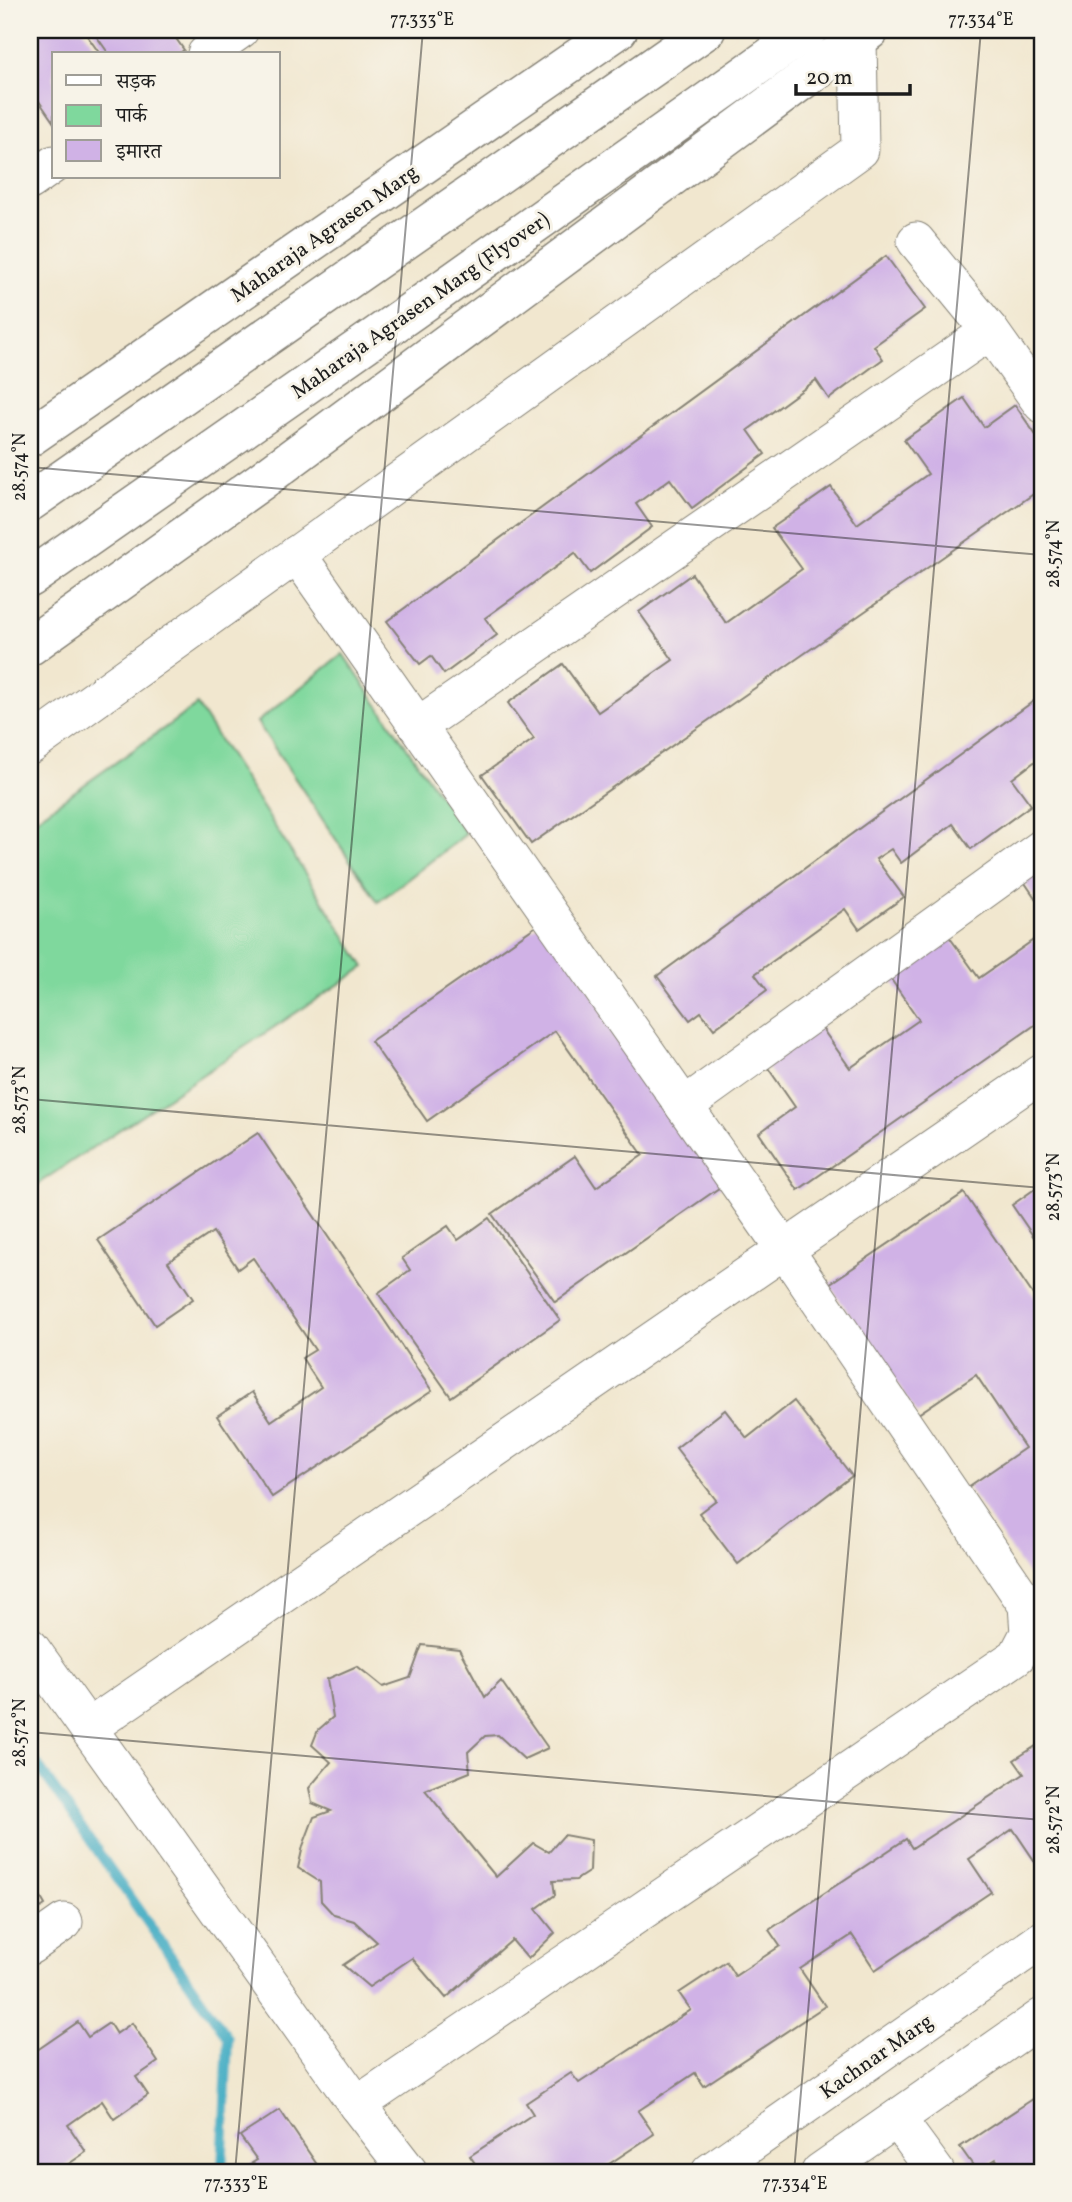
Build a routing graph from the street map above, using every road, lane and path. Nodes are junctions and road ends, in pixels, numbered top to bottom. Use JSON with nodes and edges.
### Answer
{"nodes":[{"id":1,"x":240,"y":30,"type":"edge"},
{"id":2,"x":618,"y":30,"type":"edge"},
{"id":3,"x":706,"y":30,"type":"edge"},
{"id":4,"x":808,"y":30,"type":"edge"},
{"id":5,"x":860,"y":33,"type":"edge"},
{"id":6,"x":209,"y":52,"type":"edge"},
{"id":7,"x":52,"y":165,"type":"edge"},
{"id":8,"x":30,"y":180,"type":"edge"},
{"id":9,"x":916,"y":241,"type":"dead end"},
{"id":10,"x":990,"y":331,"type":"junction"},
{"id":11,"x":1042,"y":404,"type":"edge"},
{"id":12,"x":30,"y":437,"type":"edge"},
{"id":13,"x":30,"y":502,"type":"edge"},
{"id":14,"x":297,"y":554,"type":"junction"},
{"id":15,"x":30,"y":578,"type":"edge"},
{"id":16,"x":30,"y":646,"type":"edge"},
{"id":17,"x":418,"y":726,"type":"junction"},
{"id":18,"x":30,"y":746,"type":"edge"},
{"id":19,"x":1042,"y":848,"type":"edge"},
{"id":20,"x":1042,"y":1073,"type":"edge"},
{"id":21,"x":684,"y":1106,"type":"junction"},
{"id":22,"x":785,"y":1250,"type":"junction"},
{"id":23,"x":30,"y":1647,"type":"edge"},
{"id":24,"x":88,"y":1728,"type":"junction"},
{"id":25,"x":64,"y":1922,"type":"dead end"},
{"id":26,"x":1042,"y":1940,"type":"edge"},
{"id":27,"x":30,"y":1946,"type":"edge"},
{"id":28,"x":1042,"y":2017,"type":"edge"},
{"id":29,"x":357,"y":2105,"type":"junction"},
{"id":30,"x":897,"y":2119,"type":"junction"},
{"id":31,"x":409,"y":2172,"type":"edge"},
{"id":32,"x":710,"y":2172,"type":"edge"},
{"id":33,"x":820,"y":2172,"type":"edge"},
{"id":34,"x":936,"y":2172,"type":"edge"}],
"edges":[{"from":1,"to":6,"type":"street"},
{"from":2,"to":12,"type":"main road","name":"Maharaja Agrasen Marg"},
{"from":3,"to":13,"type":"main road"},
{"from":4,"to":15,"type":"main road","name":"Maharaja Agrasen Marg (Flyover)"},
{"from":5,"to":14,"type":"street"},
{"from":5,"to":16,"type":"main road"},
{"from":7,"to":8,"type":"street"},
{"from":9,"to":10,"type":"street"},
{"from":10,"to":11,"type":"street"},
{"from":10,"to":17,"type":"street"},
{"from":14,"to":17,"type":"street"},
{"from":14,"to":18,"type":"street"},
{"from":17,"to":21,"type":"street"},
{"from":19,"to":21,"type":"street"},
{"from":20,"to":22,"type":"street"},
{"from":21,"to":22,"type":"street"},
{"from":22,"to":24,"type":"street"},
{"from":22,"to":29,"type":"street"},
{"from":23,"to":24,"type":"street"},
{"from":24,"to":29,"type":"street"},
{"from":25,"to":27,"type":"street"},
{"from":26,"to":32,"type":"street","name":"Kachnar Marg"},
{"from":28,"to":30,"type":"street"},
{"from":29,"to":31,"type":"street"},
{"from":30,"to":33,"type":"street"},
{"from":30,"to":34,"type":"street"}]}
